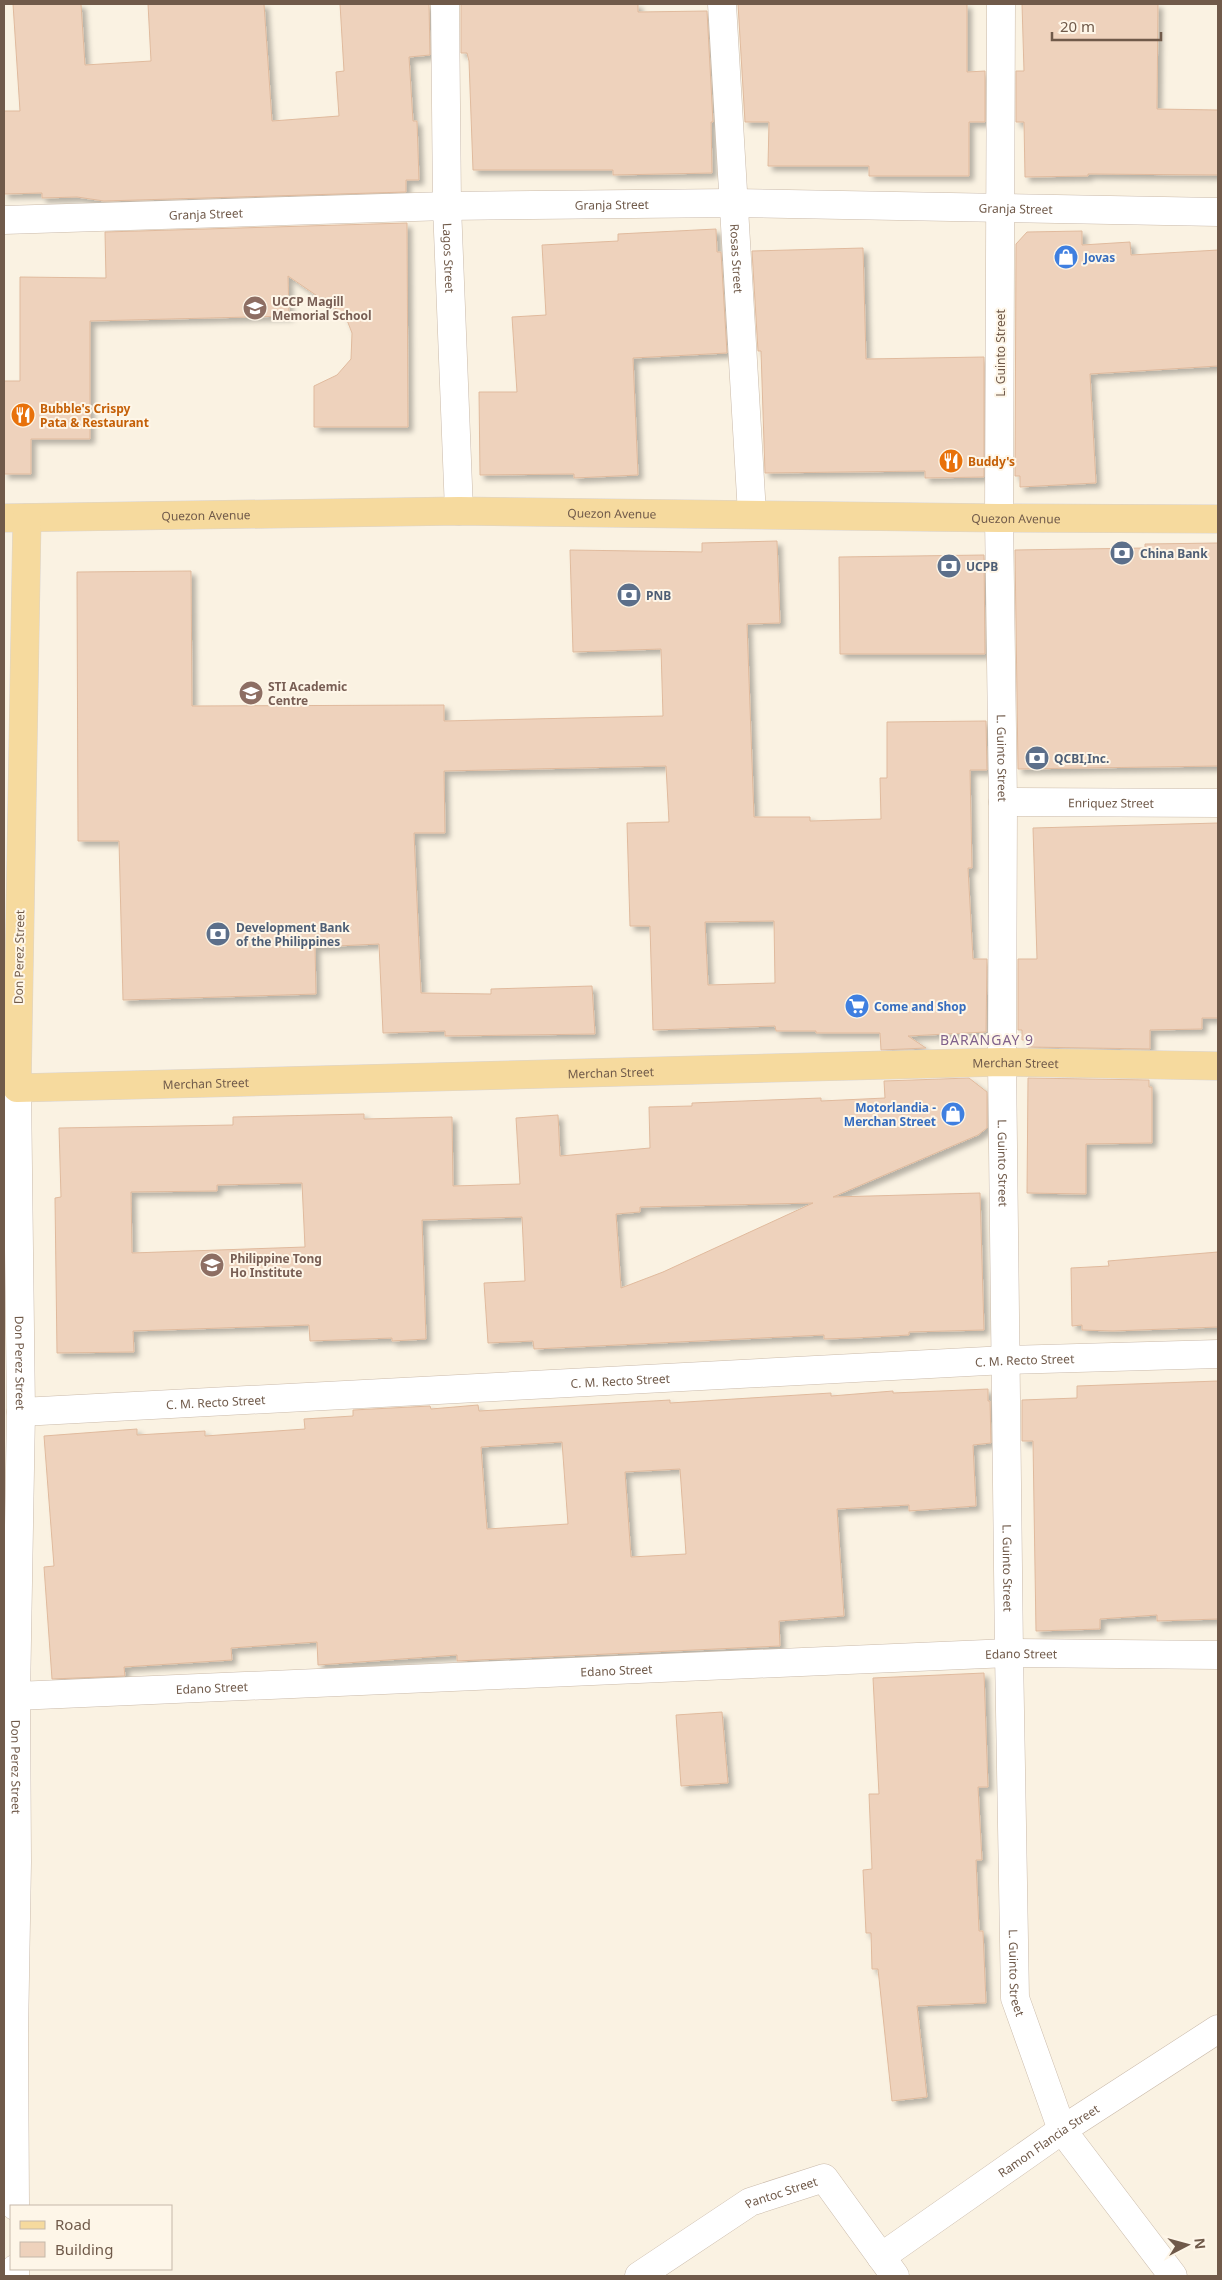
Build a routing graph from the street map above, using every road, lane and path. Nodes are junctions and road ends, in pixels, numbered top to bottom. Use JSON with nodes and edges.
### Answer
{"nodes":[{"id":1,"x":445,"y":4,"type":"edge"},
{"id":2,"x":722,"y":4,"type":"edge"},
{"id":3,"x":1001,"y":4,"type":"edge"},
{"id":4,"x":733,"y":204,"type":"junction"},
{"id":5,"x":447,"y":206,"type":"junction"},
{"id":6,"x":1001,"y":208,"type":"junction"},
{"id":7,"x":1218,"y":212,"type":"edge"},
{"id":8,"x":4,"y":220,"type":"edge"},
{"id":9,"x":459,"y":511,"type":"junction"},
{"id":10,"x":752,"y":514,"type":"junction"},
{"id":11,"x":15,"y":518,"type":"edge"},
{"id":12,"x":999,"y":518,"type":"junction"},
{"id":13,"x":1218,"y":519,"type":"edge"},
{"id":14,"x":1002,"y":802,"type":"junction"},
{"id":15,"x":1218,"y":803,"type":"edge"},
{"id":16,"x":1002,"y":1062,"type":"junction"},
{"id":17,"x":1218,"y":1066,"type":"edge"},
{"id":18,"x":11,"y":1088,"type":"edge"},
{"id":19,"x":1218,"y":1354,"type":"edge"},
{"id":20,"x":1006,"y":1360,"type":"junction"},
{"id":21,"x":21,"y":1412,"type":"junction"},
{"id":22,"x":1009,"y":1653,"type":"junction"},
{"id":23,"x":1218,"y":1655,"type":"edge"},
{"id":24,"x":16,"y":1696,"type":"junction"},
{"id":25,"x":11,"y":1862,"type":"edge"},
{"id":26,"x":1218,"y":2029,"type":"edge"},
{"id":27,"x":9,"y":2035,"type":"edge"},
{"id":28,"x":1062,"y":2130,"type":"junction"},
{"id":29,"x":15,"y":2205,"type":"edge"},
{"id":30,"x":888,"y":2267,"type":"edge"},
{"id":31,"x":639,"y":2276,"type":"edge"},
{"id":32,"x":1173,"y":2276,"type":"edge"}],
"edges":[{"from":1,"to":5,"type":"street","name":"Lagos Street"},
{"from":2,"to":4,"type":"street","name":"Rosas Street"},
{"from":3,"to":6,"type":"street","name":"L. Guinto Street"},
{"from":4,"to":5,"type":"street","name":"Granja Street"},
{"from":4,"to":6,"type":"street","name":"Granja Street"},
{"from":4,"to":10,"type":"street","name":"Rosas Street"},
{"from":5,"to":8,"type":"street","name":"Granja Street"},
{"from":5,"to":9,"type":"street","name":"Lagos Street"},
{"from":6,"to":7,"type":"street","name":"Granja Street"},
{"from":6,"to":12,"type":"street","name":"L. Guinto Street"},
{"from":9,"to":10,"type":"main road","name":"Quezon Avenue"},
{"from":9,"to":11,"type":"main road","name":"Quezon Avenue"},
{"from":10,"to":12,"type":"main road","name":"Quezon Avenue"},
{"from":11,"to":18,"type":"main road","name":"Don Perez Street"},
{"from":12,"to":13,"type":"main road","name":"Quezon Avenue"},
{"from":12,"to":14,"type":"street","name":"L. Guinto Street"},
{"from":14,"to":15,"type":"street","name":"Enriquez Street"},
{"from":14,"to":16,"type":"street","name":"L. Guinto Street"},
{"from":16,"to":17,"type":"main road","name":"Merchan Street"},
{"from":16,"to":18,"type":"main road","name":"Merchan Street"},
{"from":16,"to":20,"type":"street","name":"L. Guinto Street"},
{"from":18,"to":21,"type":"street","name":"Don Perez Street"},
{"from":19,"to":20,"type":"street","name":"C. M. Recto Street"},
{"from":20,"to":21,"type":"street","name":"C. M. Recto Street"},
{"from":20,"to":22,"type":"street","name":"L. Guinto Street"},
{"from":21,"to":24,"type":"street","name":"Don Perez Street"},
{"from":22,"to":23,"type":"street","name":"Edano Street"},
{"from":22,"to":24,"type":"street","name":"Edano Street"},
{"from":22,"to":28,"type":"street","name":"L. Guinto Street"},
{"from":24,"to":25,"type":"street","name":"Don Perez Street"},
{"from":25,"to":27,"type":"street","name":"Don Perez Street"},
{"from":26,"to":28,"type":"street","name":"Ramon Flancia Street"},
{"from":27,"to":29,"type":"street","name":"Don Perez Street"},
{"from":28,"to":30,"type":"street","name":"Ramon Flancia Street"},
{"from":28,"to":32,"type":"street","name":"L. Guinto Street"},
{"from":30,"to":31,"type":"street","name":"Pantoc Street"}]}
